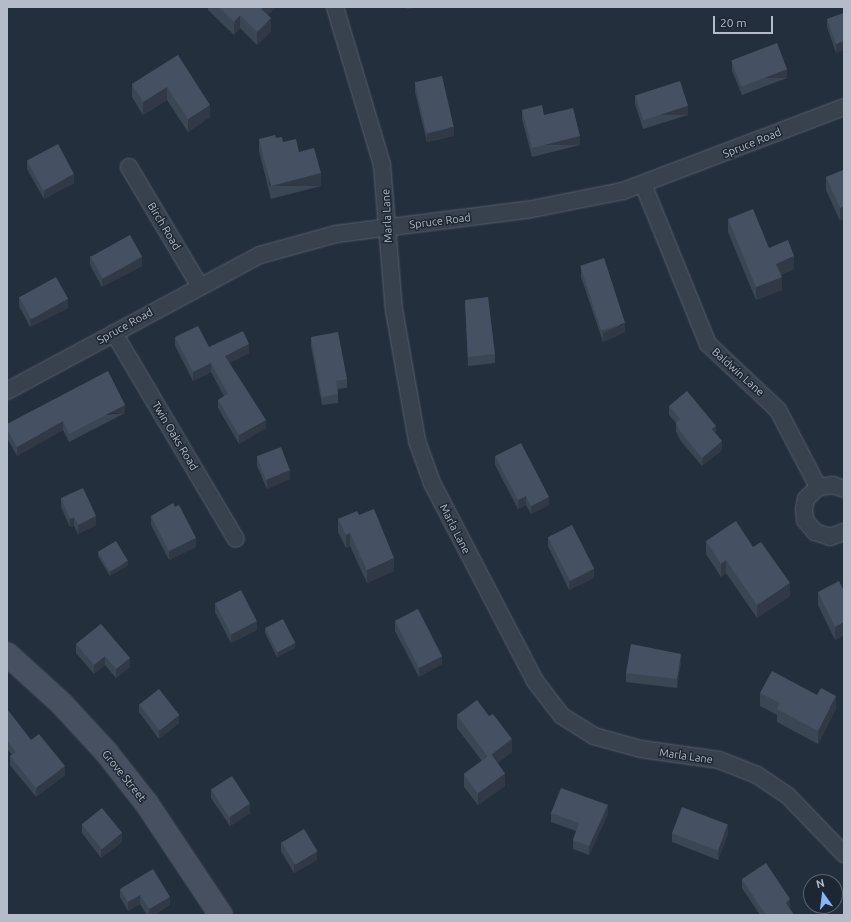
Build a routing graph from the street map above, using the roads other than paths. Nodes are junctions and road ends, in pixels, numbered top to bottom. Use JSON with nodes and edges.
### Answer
{"nodes":[{"id":1,"x":335,"y":7,"type":"edge"},
{"id":2,"x":844,"y":107,"type":"edge"},
{"id":3,"x":129,"y":167,"type":"dead end"},
{"id":4,"x":643,"y":184,"type":"junction"},
{"id":5,"x":388,"y":227,"type":"junction"},
{"id":6,"x":199,"y":285,"type":"junction"},
{"id":7,"x":114,"y":333,"type":"junction"},
{"id":8,"x":7,"y":391,"type":"edge"},
{"id":9,"x":818,"y":488,"type":"junction"},
{"id":10,"x":844,"y":489,"type":"edge"},
{"id":11,"x":844,"y":532,"type":"edge"},
{"id":12,"x":236,"y":538,"type":"dead end"},
{"id":13,"x":7,"y":654,"type":"edge"},
{"id":14,"x":844,"y":854,"type":"edge"},
{"id":15,"x":221,"y":915,"type":"edge"}],
"edges":[{"from":1,"to":5,"type":"street","name":"Marla Lane"},
{"from":2,"to":4,"type":"street","name":"Spruce Road"},
{"from":3,"to":6,"type":"street","name":"Birch Road"},
{"from":4,"to":5,"type":"street","name":"Spruce Road"},
{"from":4,"to":9,"type":"street","name":"Baldwin Lane"},
{"from":5,"to":6,"type":"street","name":"Spruce Road"},
{"from":5,"to":14,"type":"street","name":"Marla Lane"},
{"from":6,"to":7,"type":"street","name":"Spruce Road"},
{"from":7,"to":8,"type":"street","name":"Spruce Road"},
{"from":7,"to":12,"type":"street","name":"Twin Oaks Road"},
{"from":9,"to":10,"type":"street"},
{"from":9,"to":11,"type":"street"},
{"from":13,"to":15,"type":"main road","name":"Grove Street"}]}
